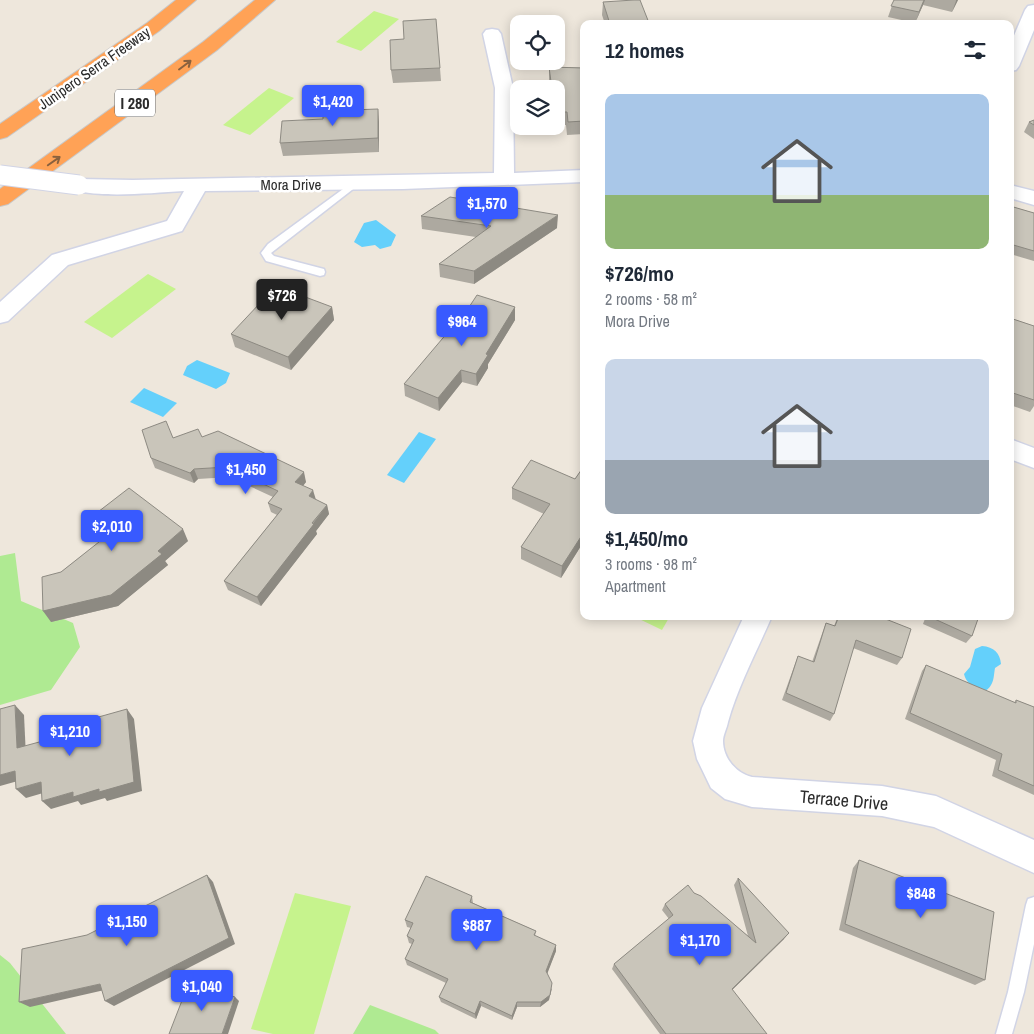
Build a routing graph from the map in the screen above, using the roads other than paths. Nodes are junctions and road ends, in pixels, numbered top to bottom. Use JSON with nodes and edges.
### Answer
{"nodes":[{"id":1,"x":187,"y":0,"type":"edge"},
{"id":2,"x":266,"y":0,"type":"edge"},
{"id":3,"x":1034,"y":10,"type":"edge"},
{"id":4,"x":492,"y":34,"type":"dead end"},
{"id":5,"x":1014,"y":57,"type":"edge"},
{"id":6,"x":0,"y":133,"type":"edge"},
{"id":7,"x":0,"y":175,"type":"edge"},
{"id":8,"x":580,"y":176,"type":"edge"},
{"id":9,"x":504,"y":179,"type":"junction"},
{"id":10,"x":198,"y":184,"type":"junction"},
{"id":11,"x":354,"y":184,"type":"junction"},
{"id":12,"x":1014,"y":192,"type":"edge"},
{"id":13,"x":1034,"y":198,"type":"edge"},
{"id":14,"x":0,"y":199,"type":"edge"},
{"id":15,"x":320,"y":272,"type":"dead end"},
{"id":16,"x":0,"y":314,"type":"edge"},
{"id":17,"x":1014,"y":450,"type":"edge"},
{"id":18,"x":1034,"y":458,"type":"edge"},
{"id":19,"x":756,"y":620,"type":"edge"},
{"id":20,"x":1034,"y":856,"type":"edge"},
{"id":21,"x":1034,"y":906,"type":"edge"},
{"id":22,"x":1004,"y":1034,"type":"edge"}],
"edges":[{"from":1,"to":6,"type":"highway","name":"Junipero Serra Freeway"},
{"from":14,"to":2,"type":"highway","number":"I 280","one_way":true},
{"from":3,"to":5,"type":"street"},
{"from":4,"to":9,"type":"street"},
{"from":7,"to":10,"type":"street","name":"Mora Drive","bridge":true},
{"from":8,"to":9,"type":"street","name":"Mora Drive"},
{"from":9,"to":11,"type":"street","name":"Mora Drive"},
{"from":10,"to":11,"type":"street","name":"Mora Drive"},
{"from":10,"to":16,"type":"street"},
{"from":11,"to":15,"type":"lane"},
{"from":12,"to":13,"type":"street"},
{"from":17,"to":18,"type":"street"},
{"from":19,"to":20,"type":"street","name":"Terrace Drive"},
{"from":21,"to":22,"type":"lane"}]}
